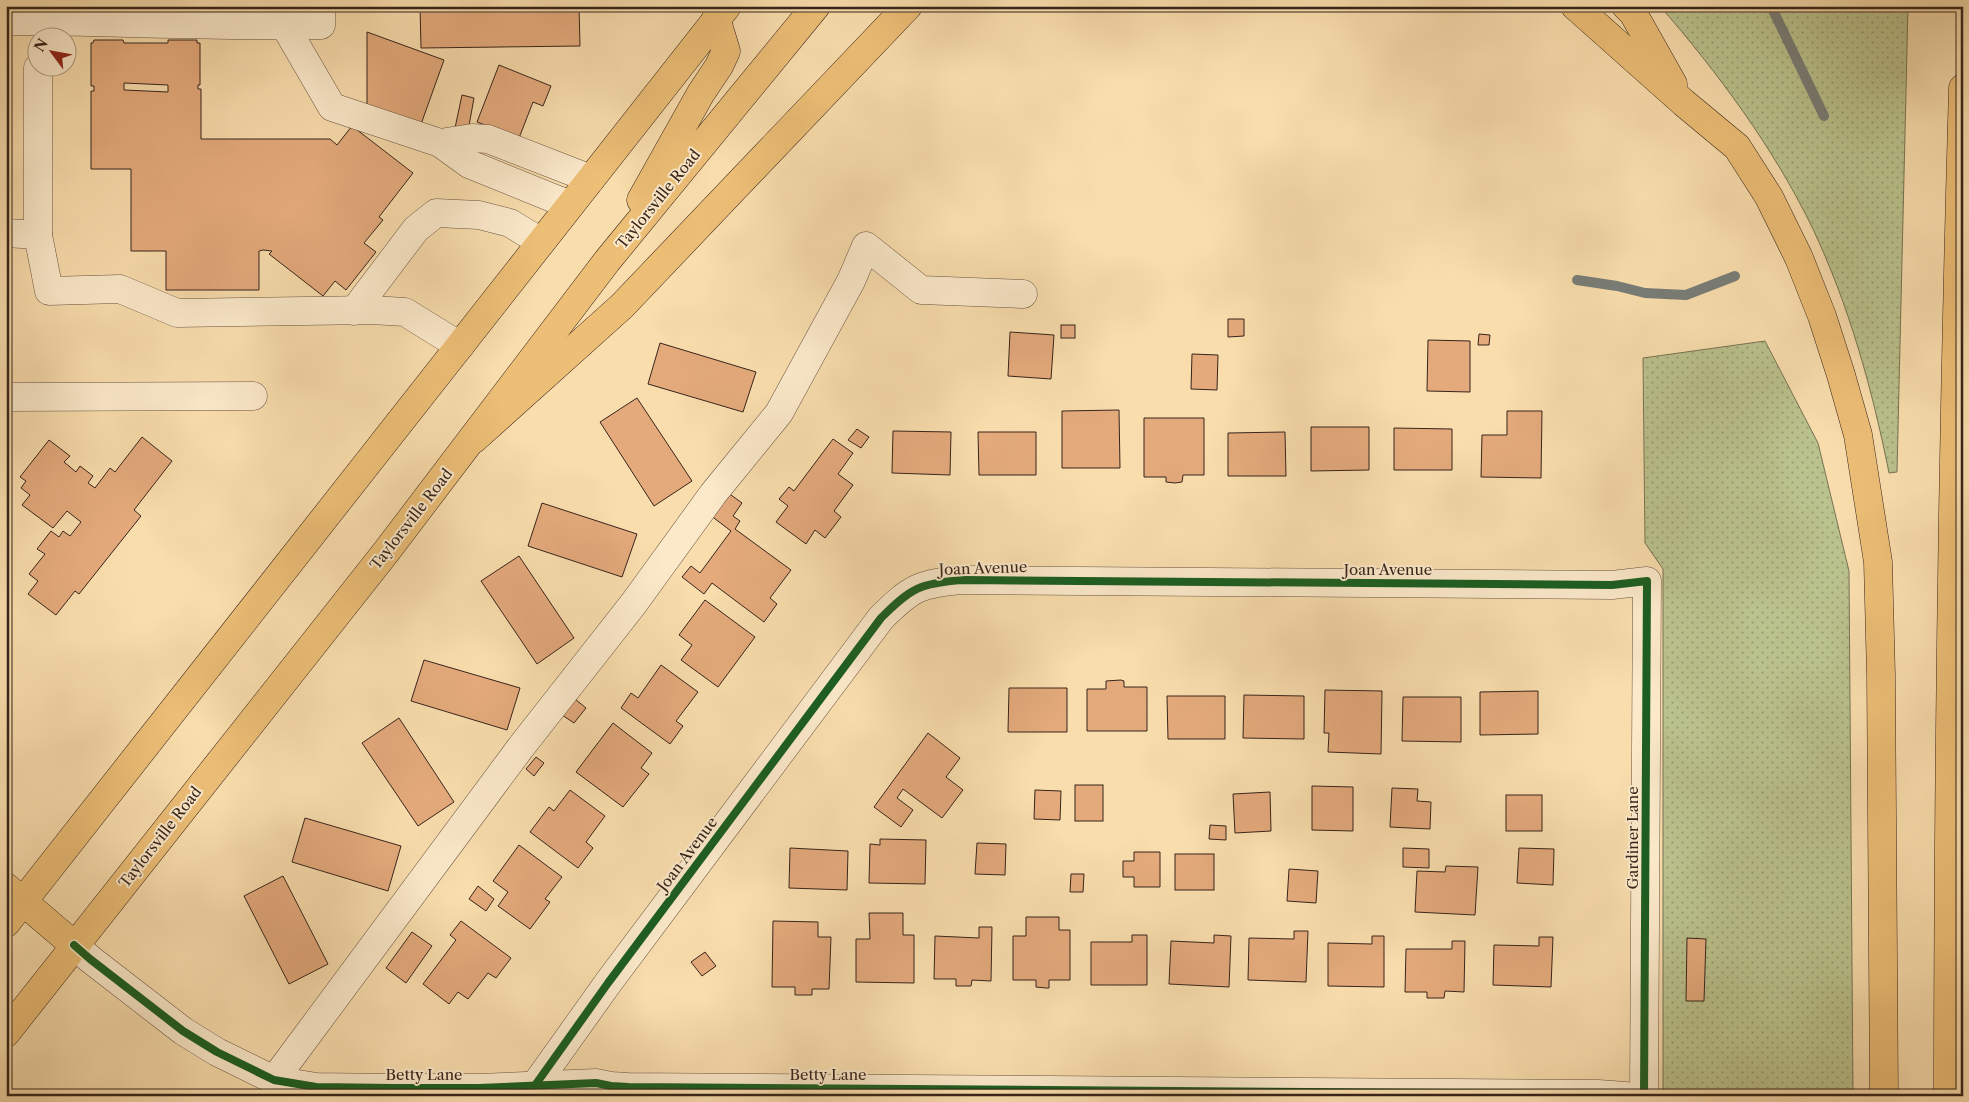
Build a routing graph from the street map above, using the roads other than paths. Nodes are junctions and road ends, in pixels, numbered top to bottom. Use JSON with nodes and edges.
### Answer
{"nodes":[{"id":1,"x":321,"y":6,"type":"edge"},
{"id":2,"x":816,"y":6,"type":"edge"},
{"id":3,"x":908,"y":6,"type":"edge"},
{"id":4,"x":1575,"y":6,"type":"edge"},
{"id":5,"x":1626,"y":6,"type":"edge"},
{"id":6,"x":722,"y":10,"type":"edge"},
{"id":7,"x":147,"y":14,"type":"edge"},
{"id":8,"x":246,"y":16,"type":"edge"},
{"id":9,"x":6,"y":21,"type":"edge"},
{"id":10,"x":38,"y":22,"type":"edge"},
{"id":11,"x":285,"y":26,"type":"junction"},
{"id":12,"x":38,"y":78,"type":"edge"},
{"id":13,"x":1963,"y":88,"type":"edge"},
{"id":14,"x":1684,"y":103,"type":"junction"},
{"id":15,"x":440,"y":143,"type":"junction"},
{"id":16,"x":590,"y":179,"type":"junction"},
{"id":17,"x":570,"y":205,"type":"junction"},
{"id":18,"x":6,"y":233,"type":"edge"},
{"id":19,"x":38,"y":234,"type":"junction"},
{"id":20,"x":541,"y":242,"type":"junction"},
{"id":21,"x":607,"y":261,"type":"junction"},
{"id":22,"x":1023,"y":294,"type":"dead end"},
{"id":23,"x":354,"y":310,"type":"junction"},
{"id":24,"x":460,"y":346,"type":"junction"},
{"id":25,"x":253,"y":396,"type":"dead end"},
{"id":26,"x":6,"y":397,"type":"edge"},
{"id":27,"x":474,"y":438,"type":"junction"},
{"id":28,"x":1647,"y":581,"type":"joint"},
{"id":29,"x":15,"y":894,"type":"edge"},
{"id":30,"x":6,"y":923,"type":"edge"},
{"id":31,"x":74,"y":945,"type":"junction"},
{"id":32,"x":6,"y":1033,"type":"edge"},
{"id":33,"x":274,"y":1080,"type":"junction"},
{"id":34,"x":536,"y":1084,"type":"junction"},
{"id":35,"x":628,"y":1091,"type":"edge"},
{"id":36,"x":1114,"y":1093,"type":"edge"},
{"id":37,"x":1626,"y":1096,"type":"edge"},
{"id":38,"x":1644,"y":1096,"type":"edge"},
{"id":39,"x":1884,"y":1096,"type":"edge"},
{"id":40,"x":1948,"y":1096,"type":"edge"}],
"edges":[{"from":1,"to":11,"type":"street"},
{"from":2,"to":21,"type":"main road","name":"Taylorsville Road"},
{"from":3,"to":27,"type":"main road"},
{"from":4,"to":14,"type":"main road"},
{"from":5,"to":14,"type":"main road"},
{"from":6,"to":16,"type":"main road"},
{"from":6,"to":21,"type":"main road"},
{"from":7,"to":8,"type":"street"},
{"from":7,"to":10,"type":"street"},
{"from":8,"to":11,"type":"street"},
{"from":9,"to":10,"type":"street"},
{"from":11,"to":15,"type":"street"},
{"from":12,"to":19,"type":"street"},
{"from":13,"to":40,"type":"main road"},
{"from":14,"to":39,"type":"main road"},
{"from":15,"to":16,"type":"street"},
{"from":15,"to":17,"type":"street"},
{"from":16,"to":17,"type":"main road"},
{"from":17,"to":20,"type":"main road"},
{"from":18,"to":19,"type":"street"},
{"from":19,"to":23,"type":"street"},
{"from":20,"to":23,"type":"street"},
{"from":20,"to":24,"type":"main road"},
{"from":21,"to":27,"type":"main road","name":"Taylorsville Road"},
{"from":22,"to":33,"type":"street"},
{"from":23,"to":24,"type":"street"},
{"from":24,"to":29,"type":"main road"},
{"from":25,"to":26,"type":"street"},
{"from":27,"to":31,"type":"main road","name":"Taylorsville Road"},
{"from":28,"to":34,"type":"street","name":"Joan Avenue"},
{"from":28,"to":38,"type":"street","name":"Gardiner Lane"},
{"from":29,"to":30,"type":"main road"},
{"from":29,"to":31,"type":"main road"},
{"from":31,"to":32,"type":"main road","name":"Taylorsville Road"},
{"from":31,"to":33,"type":"street","name":"Betty Lane"},
{"from":33,"to":34,"type":"street","name":"Betty Lane"},
{"from":34,"to":35,"type":"street","name":"Betty Lane"},
{"from":35,"to":36,"type":"street","name":"Betty Lane"},
{"from":36,"to":37,"type":"street","name":"Betty Lane"}]}
